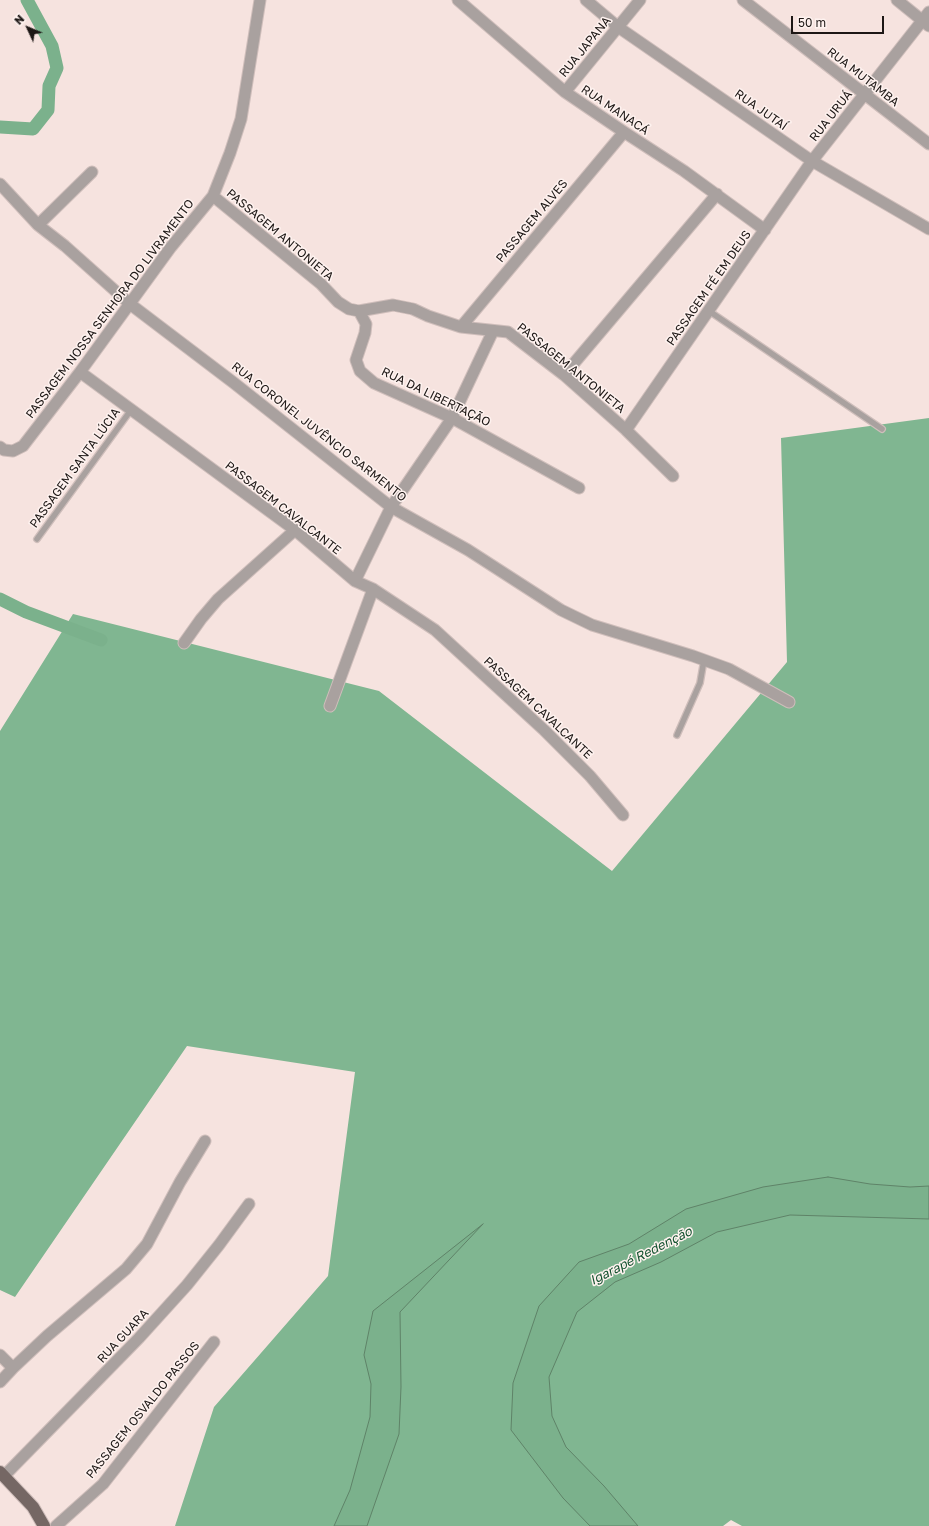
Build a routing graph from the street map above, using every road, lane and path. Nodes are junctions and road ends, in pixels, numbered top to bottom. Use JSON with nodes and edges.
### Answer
{"nodes":[{"id":1,"x":260,"y":0,"type":"edge"},
{"id":2,"x":458,"y":0,"type":"edge"},
{"id":3,"x":586,"y":0,"type":"edge"},
{"id":4,"x":640,"y":0,"type":"edge"},
{"id":5,"x":743,"y":0,"type":"edge"},
{"id":6,"x":897,"y":0,"type":"edge"},
{"id":7,"x":929,"y":12,"type":"edge"},
{"id":8,"x":926,"y":24,"type":"edge"},
{"id":9,"x":618,"y":27,"type":"junction"},
{"id":10,"x":565,"y":92,"type":"junction"},
{"id":11,"x":864,"y":94,"type":"junction"},
{"id":12,"x":624,"y":132,"type":"junction"},
{"id":13,"x":929,"y":144,"type":"edge"},
{"id":14,"x":812,"y":161,"type":"junction"},
{"id":15,"x":92,"y":172,"type":"dead end"},
{"id":16,"x":0,"y":184,"type":"edge"},
{"id":17,"x":717,"y":194,"type":"junction"},
{"id":18,"x":214,"y":196,"type":"junction"},
{"id":19,"x":38,"y":225,"type":"junction"},
{"id":20,"x":929,"y":229,"type":"edge"},
{"id":21,"x":765,"y":230,"type":"junction"},
{"id":22,"x":130,"y":304,"type":"junction"},
{"id":23,"x":360,"y":311,"type":"junction"},
{"id":24,"x":709,"y":311,"type":"junction"},
{"id":25,"x":461,"y":327,"type":"junction"},
{"id":26,"x":493,"y":330,"type":"junction"},
{"id":27,"x":80,"y":372,"type":"junction"},
{"id":28,"x":564,"y":375,"type":"junction"},
{"id":29,"x":130,"y":410,"type":"junction"},
{"id":30,"x":452,"y":418,"type":"junction"},
{"id":31,"x":882,"y":429,"type":"dead end"},
{"id":32,"x":626,"y":430,"type":"junction"},
{"id":33,"x":0,"y":447,"type":"edge"},
{"id":34,"x":673,"y":476,"type":"dead end"},
{"id":35,"x":579,"y":488,"type":"dead end"},
{"id":36,"x":391,"y":508,"type":"junction"},
{"id":37,"x":295,"y":530,"type":"junction"},
{"id":38,"x":37,"y":539,"type":"dead end"},
{"id":39,"x":356,"y":581,"type":"junction"},
{"id":40,"x":373,"y":589,"type":"junction"},
{"id":41,"x":184,"y":643,"type":"dead end"},
{"id":42,"x":704,"y":660,"type":"junction"},
{"id":43,"x":789,"y":702,"type":"dead end"},
{"id":44,"x":330,"y":706,"type":"dead end"},
{"id":45,"x":677,"y":735,"type":"dead end"},
{"id":46,"x":623,"y":815,"type":"dead end"},
{"id":47,"x":205,"y":1141,"type":"dead end"},
{"id":48,"x":248,"y":1204,"type":"dead end"},
{"id":49,"x":214,"y":1342,"type":"dead end"},
{"id":50,"x":0,"y":1355,"type":"edge"},
{"id":51,"x":13,"y":1368,"type":"junction"},
{"id":52,"x":0,"y":1382,"type":"edge"},
{"id":53,"x":2,"y":1474,"type":"edge"},
{"id":54,"x":44,"y":1526,"type":"edge"},
{"id":55,"x":56,"y":1526,"type":"edge"}],
"edges":[{"from":1,"to":18,"type":"street","name":"PASSAGEM NOSSA SENHORA DO LIVRAMENTO"},
{"from":2,"to":10,"type":"street","name":"RUA MANACÁ"},
{"from":3,"to":9,"type":"street","name":"RUA JUTAÍ"},
{"from":4,"to":9,"type":"street","name":"RUA JAPANA"},
{"from":5,"to":11,"type":"street","name":"RUA MUTAMBA"},
{"from":6,"to":8,"type":"street"},
{"from":7,"to":8,"type":"street","name":"RUA URUÁ"},
{"from":8,"to":11,"type":"street","name":"RUA URUÁ"},
{"from":9,"to":10,"type":"street","name":"RUA JAPANA"},
{"from":9,"to":14,"type":"street","name":"RUA JUTAÍ"},
{"from":10,"to":12,"type":"street","name":"RUA MANACÁ"},
{"from":11,"to":13,"type":"street","name":"RUA MUTAMBA"},
{"from":11,"to":14,"type":"street","name":"RUA URUÁ"},
{"from":12,"to":17,"type":"street","name":"RUA MANACÁ"},
{"from":12,"to":25,"type":"street","name":"PASSAGEM ALVES"},
{"from":14,"to":20,"type":"street","name":"RUA JUTAÍ"},
{"from":14,"to":21,"type":"street","name":"PASSAGEM FÉ EM DEUS"},
{"from":15,"to":19,"type":"street"},
{"from":16,"to":19,"type":"street","name":"RUA CORONEL JUVÊNCIO SARMENTO"},
{"from":17,"to":21,"type":"street","name":"RUA MANACÁ"},
{"from":17,"to":28,"type":"street"},
{"from":18,"to":22,"type":"street","name":"PASSAGEM NOSSA SENHORA DO LIVRAMENTO"},
{"from":18,"to":23,"type":"street","name":"PASSAGEM ANTONIETA"},
{"from":19,"to":22,"type":"street","name":"RUA CORONEL JUVÊNCIO SARMENTO"},
{"from":21,"to":24,"type":"street","name":"PASSAGEM FÉ EM DEUS"},
{"from":22,"to":27,"type":"street","name":"PASSAGEM NOSSA SENHORA DO LIVRAMENTO"},
{"from":22,"to":36,"type":"street","name":"RUA CORONEL JUVÊNCIO SARMENTO"},
{"from":23,"to":25,"type":"street","name":"PASSAGEM ANTONIETA"},
{"from":23,"to":30,"type":"street","name":"RUA DA LIBERTAÇÃO"},
{"from":24,"to":31,"type":"lane"},
{"from":24,"to":32,"type":"street","name":"PASSAGEM FÉ EM DEUS"},
{"from":25,"to":26,"type":"street","name":"PASSAGEM ANTONIETA"},
{"from":26,"to":28,"type":"street","name":"PASSAGEM ANTONIETA"},
{"from":26,"to":30,"type":"street"},
{"from":27,"to":29,"type":"street","name":"PASSAGEM CAVALCANTE"},
{"from":27,"to":33,"type":"street","name":"PASSAGEM NOSSA SENHORA DO LIVRAMENTO"},
{"from":28,"to":32,"type":"street","name":"PASSAGEM ANTONIETA"},
{"from":29,"to":37,"type":"street","name":"PASSAGEM CAVALCANTE"},
{"from":29,"to":38,"type":"lane","name":"PASSAGEM SANTA LÚCIA"},
{"from":30,"to":35,"type":"street","name":"RUA DA LIBERTAÇÃO"},
{"from":30,"to":36,"type":"street"},
{"from":32,"to":34,"type":"street","name":"PASSAGEM ANTONIETA"},
{"from":36,"to":39,"type":"street"},
{"from":36,"to":42,"type":"street","name":"RUA CORONEL JUVÊNCIO SARMENTO"},
{"from":37,"to":39,"type":"street","name":"PASSAGEM CAVALCANTE"},
{"from":37,"to":41,"type":"street"},
{"from":39,"to":40,"type":"street","name":"PASSAGEM CAVALCANTE"},
{"from":40,"to":44,"type":"street"},
{"from":40,"to":46,"type":"street","name":"PASSAGEM CAVALCANTE"},
{"from":42,"to":43,"type":"street","name":"RUA CORONEL JUVÊNCIO SARMENTO"},
{"from":42,"to":45,"type":"lane"},
{"from":47,"to":51,"type":"street"},
{"from":48,"to":53,"type":"street","name":"RUA GUARA"},
{"from":49,"to":55,"type":"street","name":"PASSAGEM OSVALDO PASSOS"},
{"from":50,"to":51,"type":"street"},
{"from":51,"to":52,"type":"street"},
{"from":53,"to":54,"type":"main road"}]}
